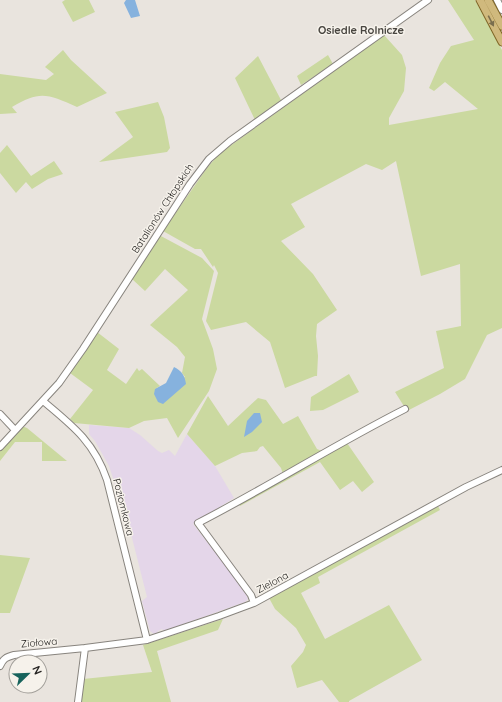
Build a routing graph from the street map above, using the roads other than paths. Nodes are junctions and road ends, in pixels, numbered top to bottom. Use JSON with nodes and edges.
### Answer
{"nodes":[{"id":1,"x":428,"y":0,"type":"edge"},
{"id":2,"x":480,"y":0,"type":"edge"},
{"id":3,"x":488,"y":0,"type":"edge"},
{"id":4,"x":497,"y":0,"type":"edge"},
{"id":5,"x":502,"y":10,"type":"edge"},
{"id":6,"x":502,"y":26,"type":"edge"},
{"id":7,"x":502,"y":42,"type":"edge"},
{"id":8,"x":43,"y":401,"type":"junction"},
{"id":9,"x":405,"y":409,"type":"dead end"},
{"id":10,"x":0,"y":414,"type":"edge"},
{"id":11,"x":15,"y":430,"type":"junction"},
{"id":12,"x":0,"y":447,"type":"edge"},
{"id":13,"x":502,"y":470,"type":"edge"},
{"id":14,"x":254,"y":603,"type":"junction"},
{"id":15,"x":147,"y":640,"type":"junction"},
{"id":16,"x":85,"y":648,"type":"junction"},
{"id":17,"x":0,"y":666,"type":"edge"},
{"id":18,"x":78,"y":702,"type":"edge"}],
"edges":[{"from":1,"to":8,"type":"street","name":"Batalionów Chłopskich"},
{"from":2,"to":7,"type":"main road","one_way":true},
{"from":3,"to":6,"type":"main road"},
{"from":4,"to":5,"type":"street"},
{"from":8,"to":11,"type":"street","name":"Batalionów Chłopskich"},
{"from":8,"to":15,"type":"street","name":"Poziomkowa"},
{"from":9,"to":14,"type":"street"},
{"from":10,"to":11,"type":"street"},
{"from":11,"to":12,"type":"street","name":"Batalionów Chłopskich"},
{"from":13,"to":14,"type":"street","name":"Zielona"},
{"from":14,"to":15,"type":"street","name":"Zielona"},
{"from":15,"to":16,"type":"street","name":"Zielona"},
{"from":16,"to":17,"type":"street","name":"Ziołowa"},
{"from":16,"to":18,"type":"street"}]}
